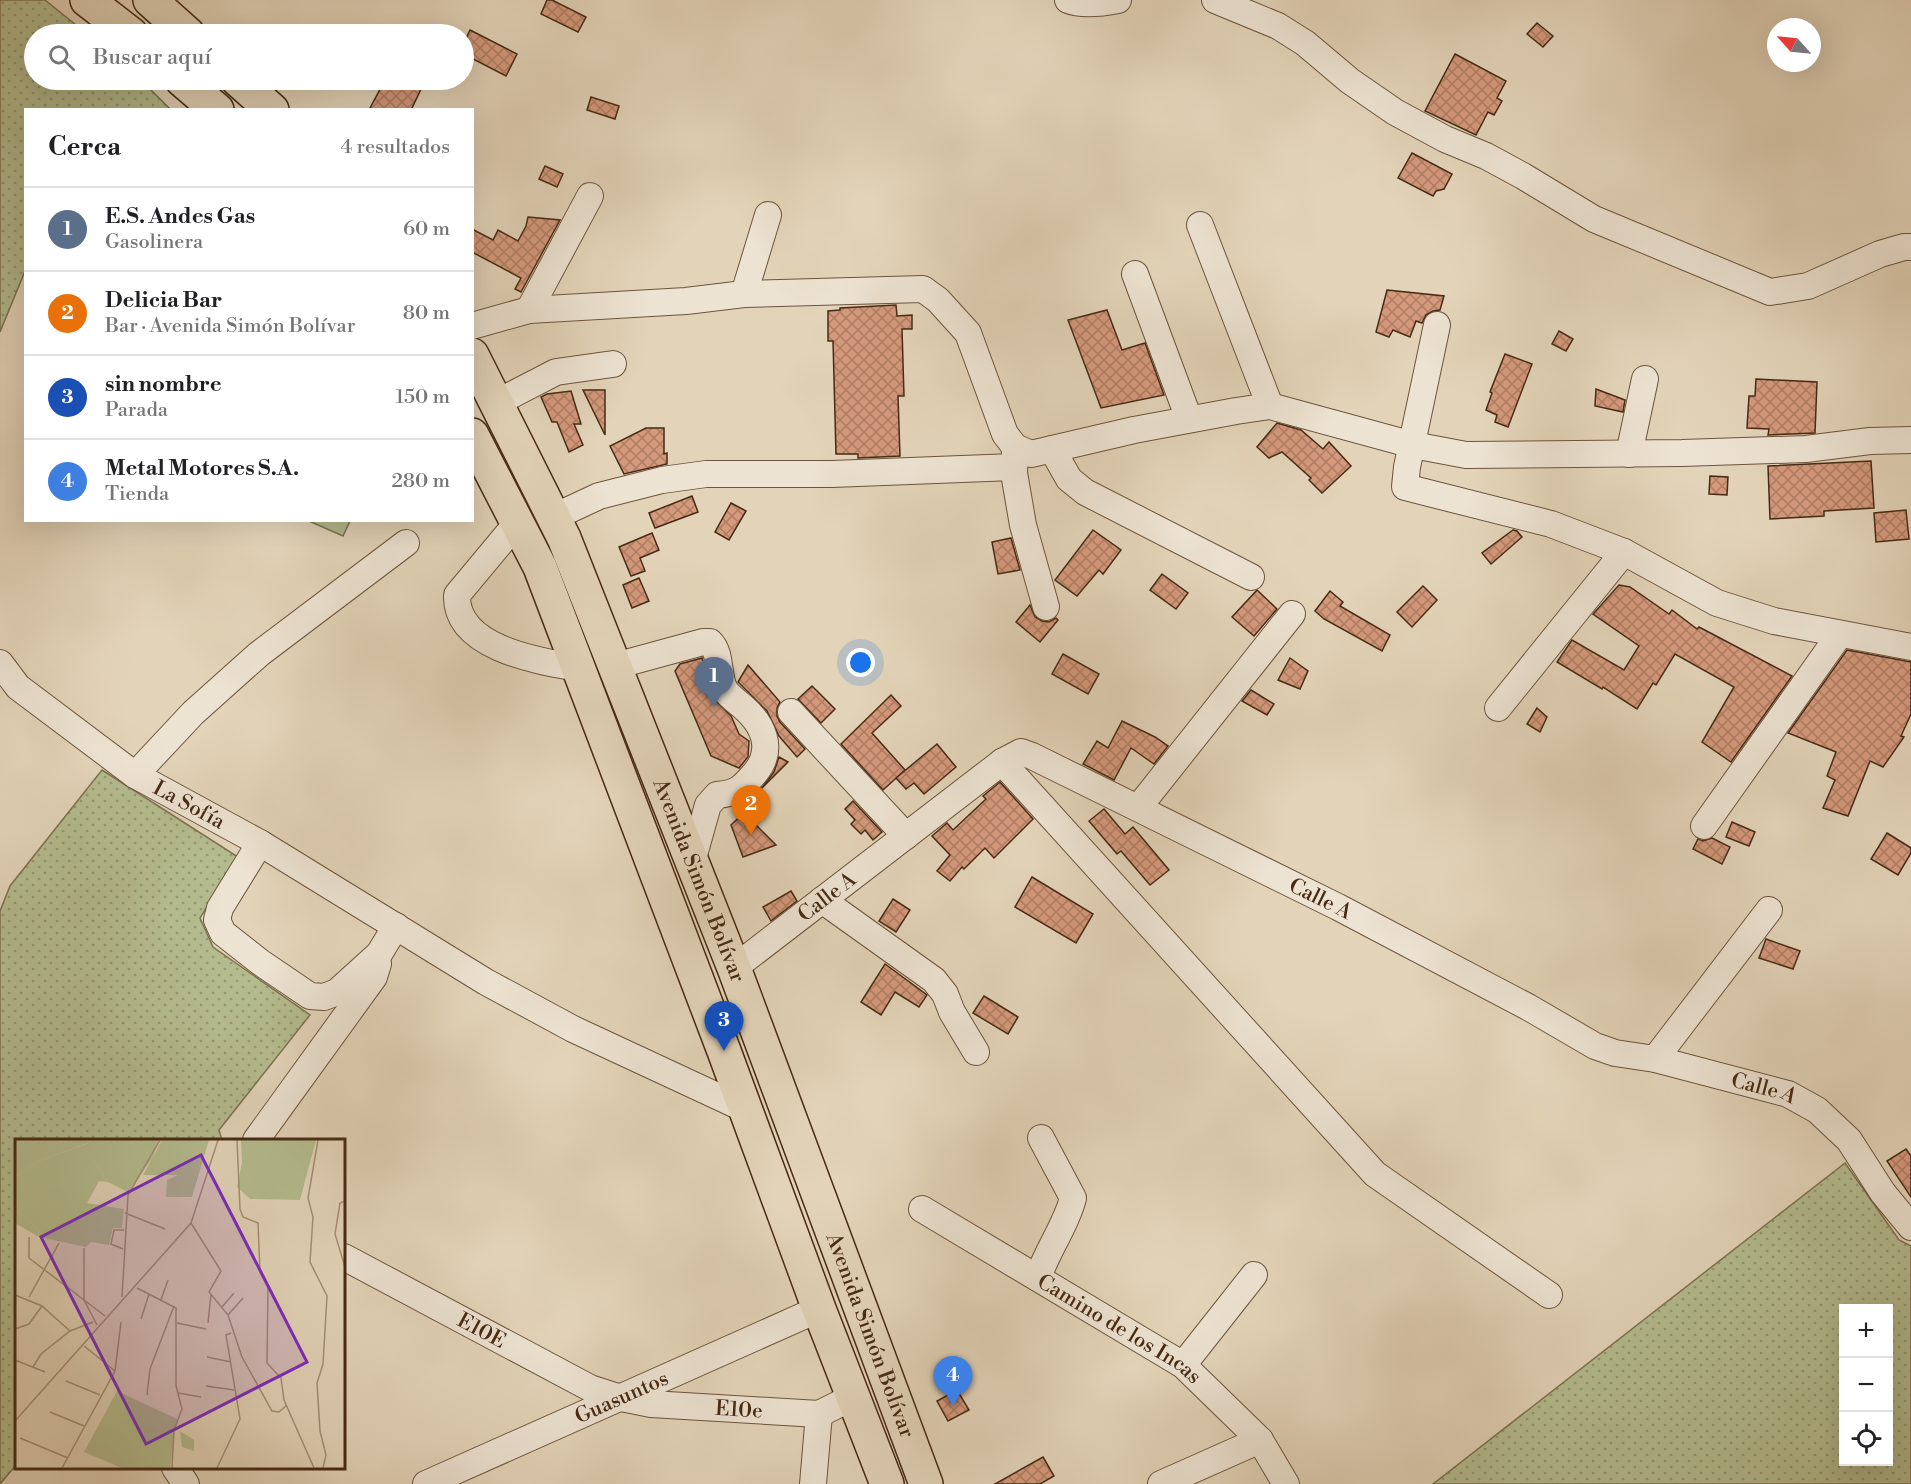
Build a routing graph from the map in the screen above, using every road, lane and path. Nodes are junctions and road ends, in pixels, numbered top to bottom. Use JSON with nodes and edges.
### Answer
{"nodes":[{"id":1,"x":87,"y":0,"type":"edge"},
{"id":2,"x":150,"y":0,"type":"edge"},
{"id":3,"x":1068,"y":0,"type":"edge"},
{"id":4,"x":1118,"y":0,"type":"edge"},
{"id":5,"x":1215,"y":0,"type":"edge"},
{"id":6,"x":118,"y":24,"type":"edge"},
{"id":7,"x":177,"y":24,"type":"edge"},
{"id":8,"x":194,"y":90,"type":"edge"},
{"id":9,"x":249,"y":90,"type":"edge"},
{"id":10,"x":215,"y":108,"type":"edge"},
{"id":11,"x":270,"y":108,"type":"edge"},
{"id":12,"x":590,"y":196,"type":"dead end"},
{"id":13,"x":768,"y":215,"type":"dead end"},
{"id":14,"x":1200,"y":225,"type":"dead end"},
{"id":15,"x":1911,"y":247,"type":"edge"},
{"id":16,"x":1134,"y":274,"type":"dead end"},
{"id":17,"x":744,"y":294,"type":"junction"},
{"id":18,"x":529,"y":310,"type":"junction"},
{"id":19,"x":474,"y":325,"type":"edge"},
{"id":20,"x":1437,"y":325,"type":"dead end"},
{"id":21,"x":474,"y":359,"type":"edge"},
{"id":22,"x":613,"y":364,"type":"dead end"},
{"id":23,"x":1645,"y":379,"type":"dead end"},
{"id":24,"x":496,"y":403,"type":"junction"},
{"id":25,"x":1270,"y":406,"type":"junction"},
{"id":26,"x":1189,"y":419,"type":"junction"},
{"id":27,"x":474,"y":439,"type":"edge"},
{"id":28,"x":1911,"y":440,"type":"edge"},
{"id":29,"x":1413,"y":445,"type":"junction"},
{"id":30,"x":1052,"y":449,"type":"junction"},
{"id":31,"x":1629,"y":454,"type":"junction"},
{"id":32,"x":1014,"y":457,"type":"junction"},
{"id":33,"x":554,"y":517,"type":"junction"},
{"id":34,"x":517,"y":523,"type":"junction"},
{"id":35,"x":406,"y":543,"type":"dead end"},
{"id":36,"x":1624,"y":552,"type":"junction"},
{"id":37,"x":1251,"y":577,"type":"dead end"},
{"id":38,"x":1046,"y":607,"type":"dead end"},
{"id":39,"x":1292,"y":614,"type":"dead end"},
{"id":40,"x":1840,"y":634,"type":"junction"},
{"id":41,"x":1911,"y":647,"type":"edge"},
{"id":42,"x":0,"y":663,"type":"edge"},
{"id":43,"x":615,"y":666,"type":"junction"},
{"id":44,"x":578,"y":668,"type":"junction"},
{"id":45,"x":1498,"y":708,"type":"dead end"},
{"id":46,"x":791,"y":712,"type":"dead end"},
{"id":47,"x":1002,"y":762,"type":"junction"},
{"id":48,"x":135,"y":775,"type":"junction"},
{"id":49,"x":1138,"y":808,"type":"junction"},
{"id":50,"x":1704,"y":826,"type":"dead end"},
{"id":51,"x":906,"y":836,"type":"junction"},
{"id":52,"x":260,"y":843,"type":"junction"},
{"id":53,"x":692,"y":862,"type":"junction"},
{"id":54,"x":822,"y":900,"type":"junction"},
{"id":55,"x":1769,"y":910,"type":"dead end"},
{"id":56,"x":396,"y":926,"type":"junction"},
{"id":57,"x":379,"y":954,"type":"junction"},
{"id":58,"x":734,"y":968,"type":"junction"},
{"id":59,"x":976,"y":1052,"type":"dead end"},
{"id":60,"x":1655,"y":1059,"type":"junction"},
{"id":61,"x":745,"y":1109,"type":"junction"},
{"id":62,"x":1041,"y":1138,"type":"dead end"},
{"id":63,"x":257,"y":1139,"type":"edge"},
{"id":64,"x":922,"y":1209,"type":"dead end"},
{"id":65,"x":1911,"y":1227,"type":"edge"},
{"id":66,"x":345,"y":1258,"type":"edge"},
{"id":67,"x":1254,"y":1275,"type":"dead end"},
{"id":68,"x":1038,"y":1278,"type":"junction"},
{"id":69,"x":1549,"y":1295,"type":"dead end"},
{"id":70,"x":819,"y":1309,"type":"junction"},
{"id":71,"x":1183,"y":1365,"type":"junction"},
{"id":72,"x":853,"y":1397,"type":"junction"},
{"id":73,"x":621,"y":1398,"type":"junction"},
{"id":74,"x":819,"y":1414,"type":"junction"},
{"id":75,"x":1260,"y":1440,"type":"junction"},
{"id":76,"x":176,"y":1469,"type":"edge"},
{"id":77,"x":186,"y":1484,"type":"edge"},
{"id":78,"x":426,"y":1484,"type":"edge"},
{"id":79,"x":813,"y":1484,"type":"edge"},
{"id":80,"x":887,"y":1484,"type":"edge"},
{"id":81,"x":926,"y":1484,"type":"edge"},
{"id":82,"x":1161,"y":1484,"type":"edge"},
{"id":83,"x":1286,"y":1484,"type":"edge"}],
"edges":[{"from":1,"to":6,"type":"highway"},
{"from":2,"to":7,"type":"highway"},
{"from":3,"to":4,"type":"street"},
{"from":5,"to":15,"type":"street"},
{"from":8,"to":10,"type":"highway"},
{"from":9,"to":11,"type":"highway"},
{"from":12,"to":18,"type":"street"},
{"from":13,"to":17,"type":"street"},
{"from":14,"to":25,"type":"street"},
{"from":16,"to":26,"type":"street"},
{"from":17,"to":18,"type":"street"},
{"from":17,"to":32,"type":"street"},
{"from":18,"to":19,"type":"street"},
{"from":20,"to":29,"type":"street"},
{"from":21,"to":24,"type":"highway","name":"Avenida Simón Bolívar"},
{"from":22,"to":24,"type":"street"},
{"from":23,"to":31,"type":"street"},
{"from":24,"to":33,"type":"highway","name":"Avenida Simón Bolívar"},
{"from":25,"to":26,"type":"street"},
{"from":25,"to":29,"type":"street"},
{"from":26,"to":30,"type":"street"},
{"from":27,"to":34,"type":"highway","name":"Avenida Simón Bolívar"},
{"from":28,"to":31,"type":"street"},
{"from":29,"to":31,"type":"street"},
{"from":29,"to":36,"type":"street"},
{"from":30,"to":32,"type":"street"},
{"from":30,"to":37,"type":"street"},
{"from":32,"to":33,"type":"street"},
{"from":32,"to":38,"type":"street"},
{"from":33,"to":43,"type":"highway","name":"Avenida Simón Bolívar"},
{"from":34,"to":44,"type":"highway","name":"Avenida Simón Bolívar"},
{"from":34,"to":44,"type":"street"},
{"from":35,"to":48,"type":"street"},
{"from":36,"to":40,"type":"street"},
{"from":36,"to":45,"type":"street"},
{"from":39,"to":49,"type":"street"},
{"from":40,"to":41,"type":"street"},
{"from":40,"to":50,"type":"street"},
{"from":42,"to":48,"type":"street","name":"La Sofía"},
{"from":43,"to":53,"type":"highway","name":"Avenida Simón Bolívar"},
{"from":43,"to":53,"type":"street"},
{"from":44,"to":61,"type":"highway","name":"Avenida Simón Bolívar"},
{"from":46,"to":51,"type":"street"},
{"from":47,"to":49,"type":"street","name":"Calle A"},
{"from":47,"to":51,"type":"street","name":"Calle A"},
{"from":47,"to":69,"type":"street"},
{"from":48,"to":52,"type":"street","name":"La Sofía"},
{"from":49,"to":60,"type":"street","name":"Calle A"},
{"from":51,"to":54,"type":"street","name":"Calle A"},
{"from":52,"to":56,"type":"street","name":"La Sofía"},
{"from":52,"to":57,"type":"street"},
{"from":53,"to":58,"type":"highway","name":"Avenida Simón Bolívar"},
{"from":54,"to":58,"type":"street","name":"Calle A"},
{"from":54,"to":59,"type":"street"},
{"from":55,"to":60,"type":"street"},
{"from":56,"to":57,"type":"street"},
{"from":56,"to":61,"type":"street","name":"La Sofía"},
{"from":57,"to":63,"type":"street"},
{"from":58,"to":81,"type":"highway","name":"Avenida Simón Bolívar"},
{"from":60,"to":65,"type":"street","name":"Calle A"},
{"from":61,"to":70,"type":"highway","name":"Avenida Simón Bolívar"},
{"from":62,"to":68,"type":"street"},
{"from":64,"to":68,"type":"street","name":"Camino de los Incas"},
{"from":66,"to":73,"type":"street","name":"E10E"},
{"from":67,"to":71,"type":"street"},
{"from":68,"to":71,"type":"street","name":"Camino de los Incas"},
{"from":70,"to":72,"type":"highway","name":"Avenida Simón Bolívar"},
{"from":70,"to":73,"type":"street","name":"Guasuntos"},
{"from":71,"to":75,"type":"street","name":"Camino de los Incas"},
{"from":72,"to":74,"type":"street","name":"E10e"},
{"from":72,"to":80,"type":"highway","name":"Avenida Simón Bolívar"},
{"from":73,"to":74,"type":"street","name":"E10e"},
{"from":73,"to":78,"type":"street","name":"Guasuntos"},
{"from":74,"to":79,"type":"street"},
{"from":75,"to":82,"type":"street"},
{"from":75,"to":83,"type":"street","name":"Camino de los Incas"},
{"from":76,"to":77,"type":"street"}]}
